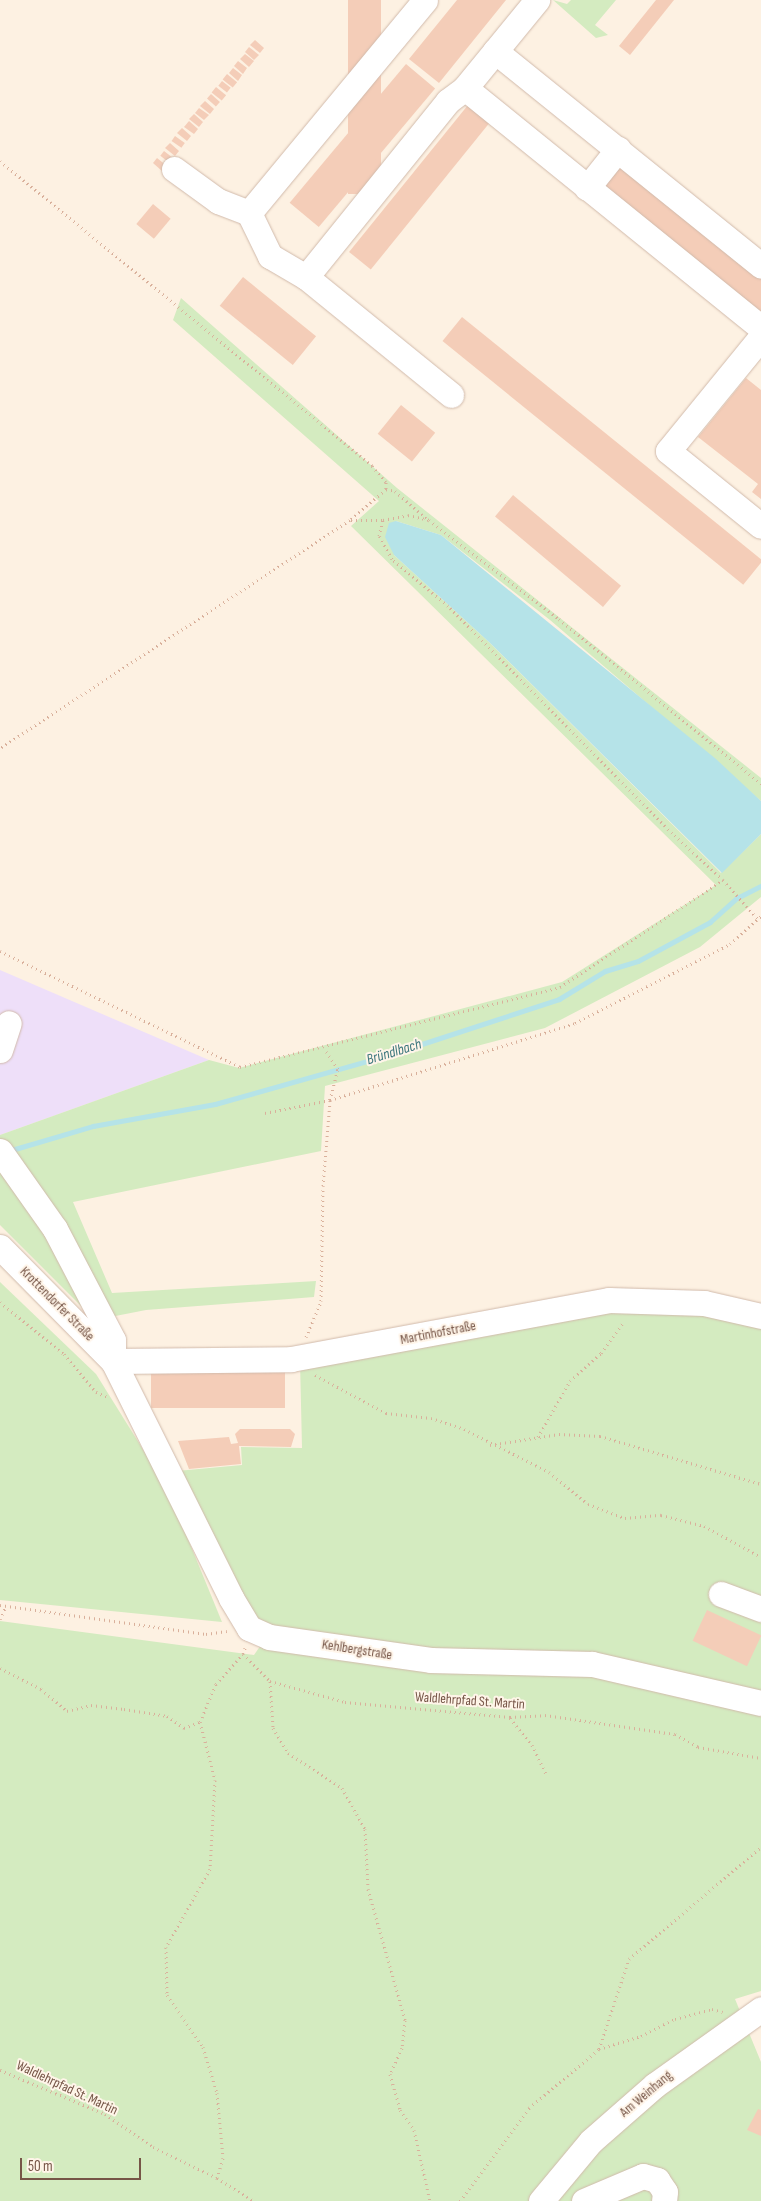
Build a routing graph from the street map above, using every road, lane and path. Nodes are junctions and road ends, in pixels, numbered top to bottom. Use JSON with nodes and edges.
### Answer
{"nodes":[{"id":1,"x":425,"y":0,"type":"edge"},
{"id":2,"x":537,"y":0,"type":"edge"},
{"id":3,"x":495,"y":51,"type":"junction"},
{"id":4,"x":465,"y":88,"type":"junction"},
{"id":5,"x":618,"y":149,"type":"junction"},
{"id":6,"x":0,"y":161,"type":"edge"},
{"id":7,"x":174,"y":170,"type":"dead end"},
{"id":8,"x":587,"y":188,"type":"junction"},
{"id":9,"x":249,"y":213,"type":"junction"},
{"id":10,"x":761,"y":266,"type":"edge"},
{"id":11,"x":306,"y":276,"type":"junction"},
{"id":12,"x":761,"y":328,"type":"edge"},
{"id":13,"x":761,"y":336,"type":"edge"},
{"id":14,"x":452,"y":395,"type":"dead end"},
{"id":15,"x":386,"y":489,"type":"junction"},
{"id":16,"x":350,"y":520,"type":"junction"},
{"id":17,"x":383,"y":520,"type":"junction"},
{"id":18,"x":429,"y":520,"type":"junction"},
{"id":19,"x":761,"y":526,"type":"edge"},
{"id":20,"x":0,"y":740,"type":"edge"},
{"id":21,"x":4,"y":745,"type":"junction"},
{"id":22,"x":0,"y":748,"type":"edge"},
{"id":23,"x":761,"y":784,"type":"edge"},
{"id":24,"x":723,"y":880,"type":"junction"},
{"id":25,"x":761,"y":916,"type":"edge"},
{"id":26,"x":758,"y":919,"type":"junction"},
{"id":27,"x":0,"y":951,"type":"edge"},
{"id":28,"x":9,"y":1023,"type":"dead end"},
{"id":29,"x":324,"y":1048,"type":"junction"},
{"id":30,"x":0,"y":1050,"type":"edge"},
{"id":31,"x":330,"y":1100,"type":"junction"},
{"id":32,"x":265,"y":1113,"type":"dead end"},
{"id":33,"x":2,"y":1154,"type":"edge"},
{"id":34,"x":0,"y":1247,"type":"edge"},
{"id":35,"x":640,"y":1299,"type":"junction"},
{"id":36,"x":0,"y":1302,"type":"edge"},
{"id":37,"x":761,"y":1316,"type":"edge"},
{"id":38,"x":300,"y":1358,"type":"junction"},
{"id":39,"x":113,"y":1362,"type":"junction"},
{"id":40,"x":138,"y":1411,"type":"junction"},
{"id":41,"x":537,"y":1438,"type":"junction"},
{"id":42,"x":489,"y":1445,"type":"junction"},
{"id":43,"x":761,"y":1484,"type":"edge"},
{"id":44,"x":761,"y":1557,"type":"edge"},
{"id":45,"x":721,"y":1594,"type":"dead end"},
{"id":46,"x":0,"y":1605,"type":"edge"},
{"id":47,"x":6,"y":1606,"type":"junction"},
{"id":48,"x":761,"y":1609,"type":"edge"},
{"id":49,"x":0,"y":1619,"type":"edge"},
{"id":50,"x":250,"y":1628,"type":"junction"},
{"id":51,"x":243,"y":1654,"type":"junction"},
{"id":52,"x":0,"y":1668,"type":"edge"},
{"id":53,"x":270,"y":1681,"type":"junction"},
{"id":54,"x":761,"y":1703,"type":"edge"},
{"id":55,"x":510,"y":1717,"type":"junction"},
{"id":56,"x":200,"y":1722,"type":"junction"},
{"id":57,"x":761,"y":1758,"type":"edge"},
{"id":58,"x":547,"y":1776,"type":"dead end"},
{"id":59,"x":761,"y":1847,"type":"edge"},
{"id":60,"x":761,"y":2009,"type":"edge"},
{"id":61,"x":736,"y":2024,"type":"junction"},
{"id":62,"x":599,"y":2049,"type":"junction"},
{"id":63,"x":0,"y":2070,"type":"edge"},
{"id":64,"x":217,"y":2178,"type":"junction"},
{"id":65,"x":546,"y":2199,"type":"edge"},
{"id":66,"x":254,"y":2201,"type":"edge"},
{"id":67,"x":430,"y":2201,"type":"edge"},
{"id":68,"x":460,"y":2201,"type":"edge"},
{"id":69,"x":584,"y":2201,"type":"edge"},
{"id":70,"x":664,"y":2201,"type":"edge"}],
"edges":[{"from":1,"to":9,"type":"street"},
{"from":2,"to":3,"type":"street"},
{"from":3,"to":4,"type":"street"},
{"from":3,"to":5,"type":"street"},
{"from":4,"to":8,"type":"street"},
{"from":4,"to":11,"type":"street"},
{"from":5,"to":8,"type":"street"},
{"from":5,"to":10,"type":"street"},
{"from":6,"to":15,"type":"path"},
{"from":7,"to":9,"type":"street"},
{"from":8,"to":12,"type":"street"},
{"from":9,"to":11,"type":"street"},
{"from":11,"to":14,"type":"street"},
{"from":13,"to":19,"type":"street"},
{"from":15,"to":16,"type":"path"},
{"from":15,"to":18,"type":"path"},
{"from":16,"to":17,"type":"path"},
{"from":16,"to":21,"type":"path"},
{"from":17,"to":18,"type":"path"},
{"from":17,"to":24,"type":"path"},
{"from":18,"to":23,"type":"path"},
{"from":20,"to":21,"type":"path"},
{"from":21,"to":22,"type":"path"},
{"from":24,"to":26,"type":"path"},
{"from":24,"to":29,"type":"path"},
{"from":25,"to":26,"type":"path"},
{"from":26,"to":31,"type":"path"},
{"from":27,"to":29,"type":"path"},
{"from":28,"to":30,"type":"street"},
{"from":29,"to":31,"type":"path"},
{"from":31,"to":32,"type":"path"},
{"from":31,"to":38,"type":"path"},
{"from":33,"to":39,"type":"street"},
{"from":34,"to":39,"type":"street","name":"Krottendorfer Straße"},
{"from":35,"to":37,"type":"street","name":"Martinhofstraße"},
{"from":35,"to":38,"type":"street","name":"Martinhofstraße"},
{"from":35,"to":41,"type":"path"},
{"from":36,"to":40,"type":"path"},
{"from":38,"to":39,"type":"street","name":"Martinhofstraße"},
{"from":38,"to":42,"type":"path"},
{"from":39,"to":40,"type":"street"},
{"from":40,"to":50,"type":"street"},
{"from":41,"to":42,"type":"path"},
{"from":41,"to":43,"type":"path"},
{"from":42,"to":44,"type":"path"},
{"from":45,"to":48,"type":"street"},
{"from":46,"to":47,"type":"path"},
{"from":47,"to":49,"type":"path"},
{"from":47,"to":50,"type":"path"},
{"from":50,"to":51,"type":"path"},
{"from":50,"to":54,"type":"street","name":"Kehlbergstraße"},
{"from":51,"to":53,"type":"path","name":"Waldlehrpfad St. Martin"},
{"from":51,"to":56,"type":"path"},
{"from":52,"to":56,"type":"path"},
{"from":53,"to":55,"type":"path","name":"Waldlehrpfad St. Martin"},
{"from":53,"to":67,"type":"path"},
{"from":55,"to":57,"type":"path","name":"Waldlehrpfad St. Martin"},
{"from":55,"to":58,"type":"path"},
{"from":56,"to":64,"type":"path"},
{"from":59,"to":62,"type":"path"},
{"from":60,"to":61,"type":"street","name":"Am Weinhang"},
{"from":61,"to":62,"type":"path"},
{"from":61,"to":65,"type":"street","name":"Am Weinhang"},
{"from":62,"to":68,"type":"path"},
{"from":63,"to":64,"type":"path","name":"Waldlehrpfad St. Martin"},
{"from":64,"to":66,"type":"path","name":"Waldlehrpfad St. Martin"},
{"from":69,"to":70,"type":"street"}]}
